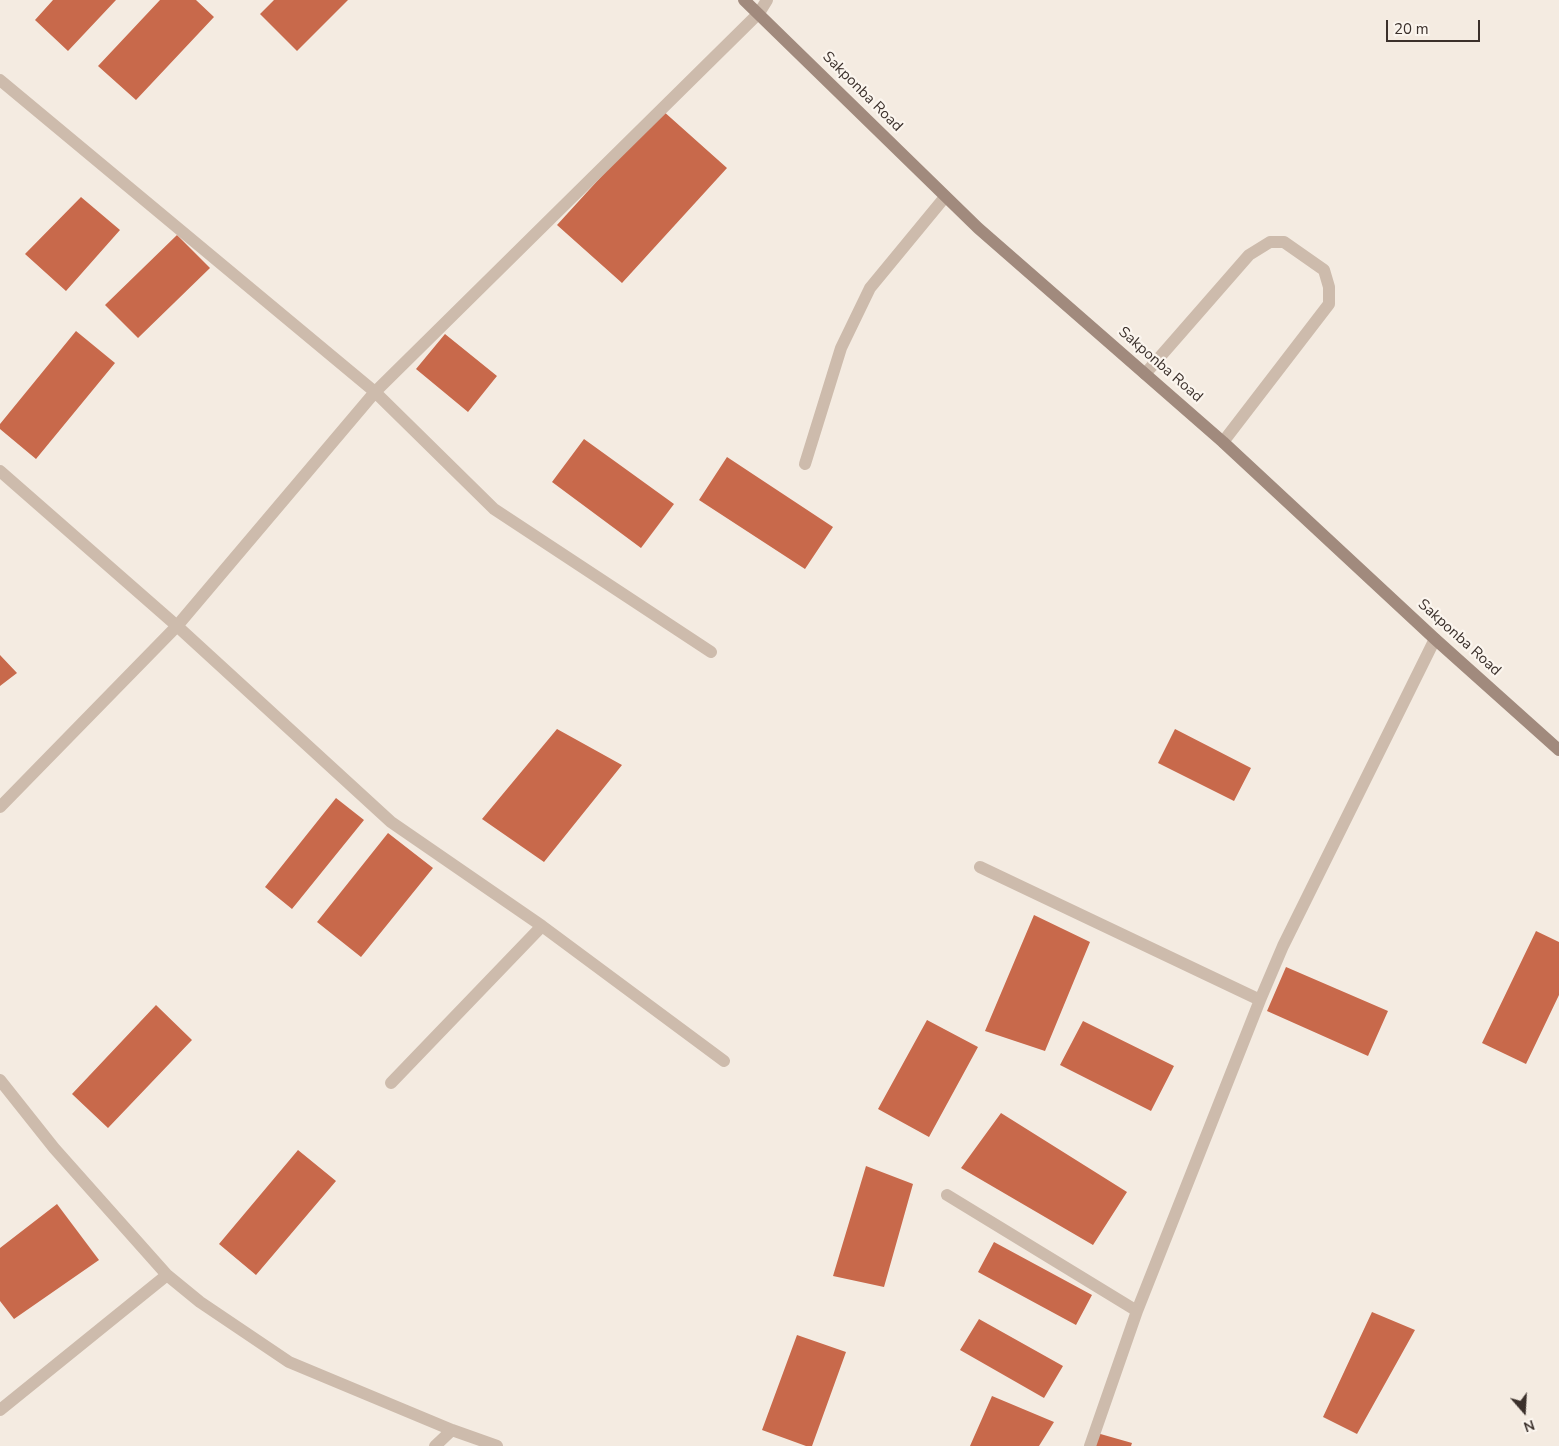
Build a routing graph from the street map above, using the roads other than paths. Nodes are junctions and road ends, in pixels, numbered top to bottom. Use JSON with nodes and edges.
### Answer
{"nodes":[{"id":1,"x":744,"y":0,"type":"edge"},
{"id":2,"x":767,"y":0,"type":"edge"},
{"id":3,"x":759,"y":13,"type":"junction"},
{"id":4,"x":0,"y":80,"type":"edge"},
{"id":5,"x":945,"y":197,"type":"junction"},
{"id":6,"x":1145,"y":374,"type":"junction"},
{"id":7,"x":375,"y":392,"type":"junction"},
{"id":8,"x":1223,"y":442,"type":"junction"},
{"id":9,"x":805,"y":464,"type":"dead end"},
{"id":10,"x":0,"y":471,"type":"edge"},
{"id":11,"x":178,"y":626,"type":"junction"},
{"id":12,"x":1435,"y":639,"type":"junction"},
{"id":13,"x":711,"y":652,"type":"dead end"},
{"id":14,"x":1559,"y":750,"type":"edge"},
{"id":15,"x":0,"y":807,"type":"edge"},
{"id":16,"x":980,"y":867,"type":"dead end"},
{"id":17,"x":542,"y":926,"type":"junction"},
{"id":18,"x":1260,"y":1000,"type":"junction"},
{"id":19,"x":724,"y":1061,"type":"dead end"},
{"id":20,"x":0,"y":1080,"type":"edge"},
{"id":21,"x":391,"y":1083,"type":"dead end"},
{"id":22,"x":947,"y":1195,"type":"dead end"},
{"id":23,"x":167,"y":1275,"type":"junction"},
{"id":24,"x":1137,"y":1311,"type":"junction"},
{"id":25,"x":0,"y":1410,"type":"edge"},
{"id":26,"x":452,"y":1430,"type":"junction"},
{"id":27,"x":435,"y":1446,"type":"edge"},
{"id":28,"x":497,"y":1446,"type":"edge"},
{"id":29,"x":1090,"y":1446,"type":"edge"}],
"edges":[{"from":1,"to":3,"type":"main road","name":"Sakponba Road"},
{"from":2,"to":3,"type":"street"},
{"from":3,"to":5,"type":"main road","name":"Sakponba Road"},
{"from":3,"to":7,"type":"street"},
{"from":4,"to":7,"type":"street"},
{"from":5,"to":6,"type":"main road","name":"Sakponba Road"},
{"from":5,"to":9,"type":"street"},
{"from":6,"to":8,"type":"main road","name":"Sakponba Road"},
{"from":6,"to":8,"type":"street"},
{"from":7,"to":11,"type":"street"},
{"from":7,"to":13,"type":"street"},
{"from":8,"to":12,"type":"main road","name":"Sakponba Road"},
{"from":10,"to":11,"type":"street"},
{"from":11,"to":15,"type":"street"},
{"from":11,"to":17,"type":"street"},
{"from":12,"to":14,"type":"main road","name":"Sakponba Road"},
{"from":12,"to":18,"type":"street"},
{"from":16,"to":18,"type":"street"},
{"from":17,"to":19,"type":"street"},
{"from":17,"to":21,"type":"street"},
{"from":18,"to":24,"type":"street"},
{"from":20,"to":23,"type":"street"},
{"from":22,"to":24,"type":"street"},
{"from":23,"to":25,"type":"street"},
{"from":23,"to":26,"type":"street"},
{"from":24,"to":29,"type":"street"},
{"from":26,"to":27,"type":"street"},
{"from":26,"to":28,"type":"street"}]}
